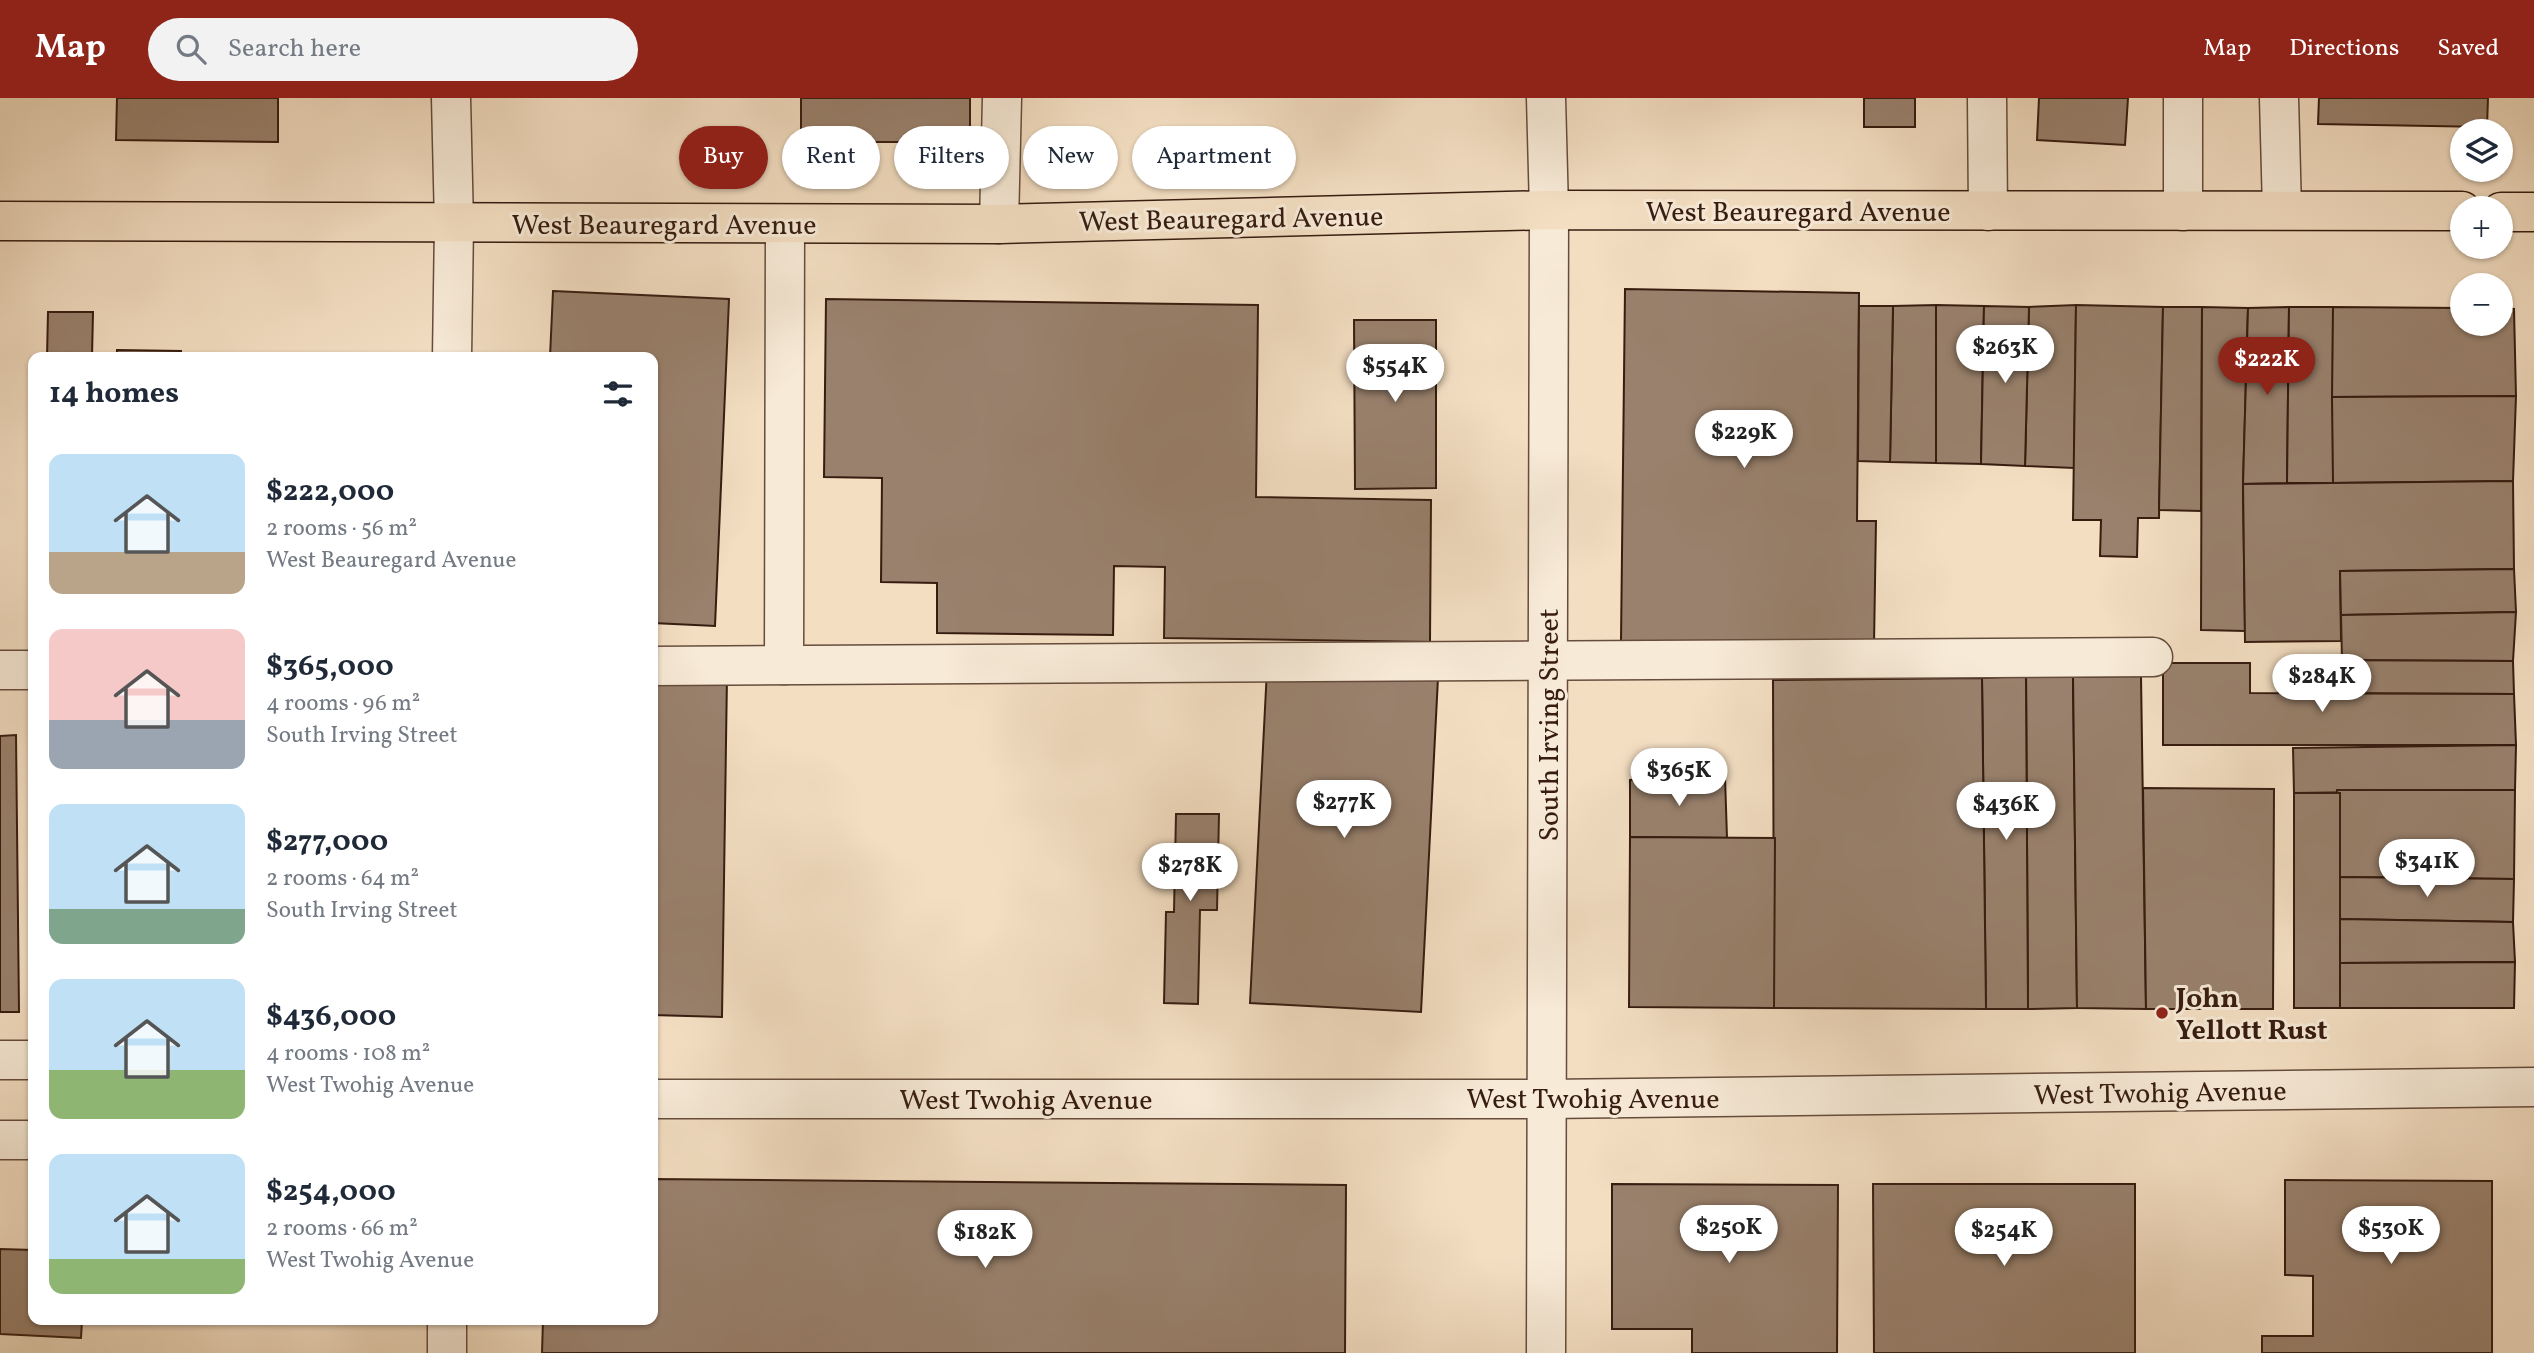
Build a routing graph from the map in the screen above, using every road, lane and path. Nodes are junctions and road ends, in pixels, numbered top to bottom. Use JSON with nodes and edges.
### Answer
{"nodes":[{"id":1,"x":451,"y":98,"type":"edge"},
{"id":2,"x":1002,"y":98,"type":"edge"},
{"id":3,"x":1546,"y":98,"type":"edge"},
{"id":4,"x":1987,"y":98,"type":"edge"},
{"id":5,"x":2183,"y":98,"type":"edge"},
{"id":6,"x":2279,"y":98,"type":"edge"},
{"id":7,"x":1549,"y":210,"type":"junction"},
{"id":8,"x":2283,"y":210,"type":"junction"},
{"id":9,"x":1988,"y":211,"type":"junction"},
{"id":10,"x":2183,"y":211,"type":"junction"},
{"id":11,"x":2450,"y":211,"type":"edge"},
{"id":12,"x":2513,"y":212,"type":"edge"},
{"id":13,"x":2534,"y":212,"type":"edge"},
{"id":14,"x":0,"y":221,"type":"edge"},
{"id":15,"x":454,"y":224,"type":"junction"},
{"id":16,"x":785,"y":224,"type":"junction"},
{"id":17,"x":999,"y":224,"type":"junction"},
{"id":18,"x":452,"y":352,"type":"edge"},
{"id":19,"x":2153,"y":657,"type":"dead end"},
{"id":20,"x":1548,"y":661,"type":"junction"},
{"id":21,"x":784,"y":665,"type":"junction"},
{"id":22,"x":658,"y":666,"type":"edge"},
{"id":23,"x":0,"y":670,"type":"edge"},
{"id":24,"x":28,"y":670,"type":"edge"},
{"id":25,"x":0,"y":1060,"type":"edge"},
{"id":26,"x":28,"y":1060,"type":"edge"},
{"id":27,"x":2534,"y":1087,"type":"edge"},
{"id":28,"x":658,"y":1099,"type":"edge"},
{"id":29,"x":1547,"y":1099,"type":"junction"},
{"id":30,"x":0,"y":1140,"type":"edge"},
{"id":31,"x":28,"y":1140,"type":"edge"},
{"id":32,"x":447,"y":1325,"type":"edge"},
{"id":33,"x":447,"y":1353,"type":"edge"},
{"id":34,"x":1546,"y":1353,"type":"edge"}],
"edges":[{"from":1,"to":15,"type":"street"},
{"from":2,"to":17,"type":"street"},
{"from":3,"to":7,"type":"street","name":"South Irving Street"},
{"from":4,"to":9,"type":"street"},
{"from":5,"to":10,"type":"street"},
{"from":6,"to":8,"type":"street"},
{"from":7,"to":9,"type":"main road","name":"West Beauregard Avenue"},
{"from":7,"to":17,"type":"main road","name":"West Beauregard Avenue"},
{"from":7,"to":20,"type":"street","name":"South Irving Street"},
{"from":8,"to":10,"type":"main road","name":"West Beauregard Avenue"},
{"from":8,"to":11,"type":"main road","name":"West Beauregard Avenue"},
{"from":9,"to":10,"type":"main road","name":"West Beauregard Avenue"},
{"from":12,"to":13,"type":"main road"},
{"from":14,"to":15,"type":"main road","name":"West Beauregard Avenue"},
{"from":15,"to":16,"type":"main road","name":"West Beauregard Avenue"},
{"from":15,"to":18,"type":"street"},
{"from":16,"to":17,"type":"main road","name":"West Beauregard Avenue"},
{"from":16,"to":21,"type":"street"},
{"from":19,"to":20,"type":"street"},
{"from":20,"to":21,"type":"street"},
{"from":20,"to":29,"type":"street","name":"South Irving Street"},
{"from":21,"to":22,"type":"street"},
{"from":23,"to":24,"type":"street"},
{"from":25,"to":26,"type":"street"},
{"from":27,"to":29,"type":"street","name":"West Twohig Avenue"},
{"from":28,"to":29,"type":"street","name":"West Twohig Avenue"},
{"from":29,"to":34,"type":"street","name":"South Irving Street"},
{"from":30,"to":31,"type":"street"},
{"from":32,"to":33,"type":"street"}]}
